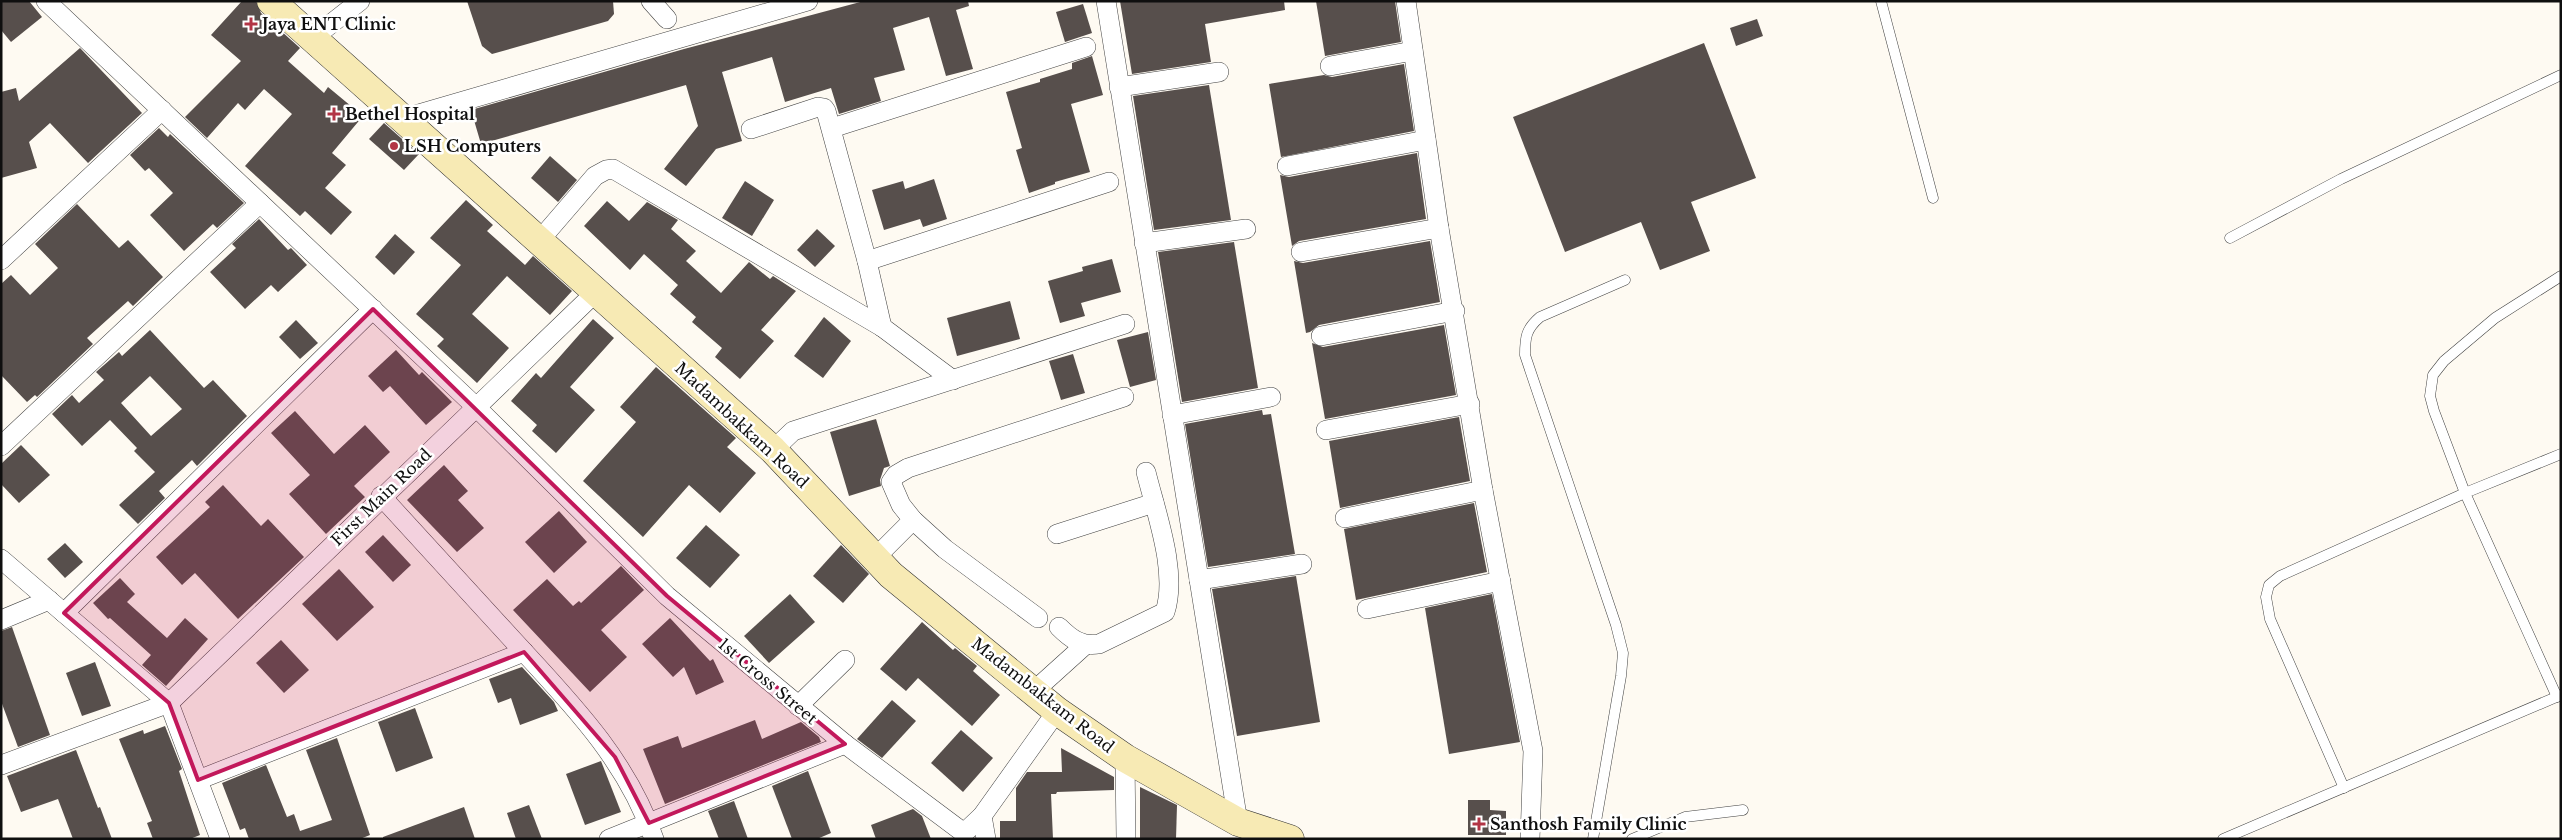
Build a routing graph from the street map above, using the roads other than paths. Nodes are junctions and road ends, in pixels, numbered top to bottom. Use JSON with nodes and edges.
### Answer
{"nodes":[{"id":1,"x":46,"y":1,"type":"edge"},
{"id":2,"x":271,"y":1,"type":"edge"},
{"id":3,"x":360,"y":1,"type":"edge"},
{"id":4,"x":651,"y":1,"type":"edge"},
{"id":5,"x":808,"y":1,"type":"edge"},
{"id":6,"x":1106,"y":1,"type":"edge"},
{"id":7,"x":1406,"y":1,"type":"edge"},
{"id":8,"x":1881,"y":1,"type":"edge"},
{"id":9,"x":666,"y":19,"type":"dead end"},
{"id":10,"x":313,"y":38,"type":"junction"},
{"id":11,"x":1086,"y":47,"type":"dead end"},
{"id":12,"x":1413,"y":51,"type":"junction"},
{"id":13,"x":1330,"y":66,"type":"dead end"},
{"id":14,"x":1219,"y":72,"type":"dead end"},
{"id":15,"x":2561,"y":75,"type":"edge"},
{"id":16,"x":1119,"y":87,"type":"junction"},
{"id":17,"x":162,"y":110,"type":"junction"},
{"id":18,"x":402,"y":119,"type":"junction"},
{"id":19,"x":832,"y":128,"type":"junction"},
{"id":20,"x":751,"y":129,"type":"dead end"},
{"id":21,"x":1426,"y":140,"type":"junction"},
{"id":22,"x":1287,"y":166,"type":"dead end"},
{"id":23,"x":1109,"y":182,"type":"dead end"},
{"id":24,"x":1932,"y":198,"type":"dead end"},
{"id":25,"x":260,"y":203,"type":"junction"},
{"id":26,"x":1439,"y":228,"type":"junction"},
{"id":27,"x":1246,"y":229,"type":"dead end"},
{"id":28,"x":2230,"y":238,"type":"dead end"},
{"id":29,"x":539,"y":241,"type":"junction"},
{"id":30,"x":1144,"y":243,"type":"junction"},
{"id":31,"x":1301,"y":252,"type":"dead end"},
{"id":32,"x":1,"y":260,"type":"edge"},
{"id":33,"x":867,"y":260,"type":"junction"},
{"id":34,"x":2561,"y":276,"type":"edge"},
{"id":35,"x":1625,"y":280,"type":"dead end"},
{"id":36,"x":596,"y":292,"type":"junction"},
{"id":37,"x":373,"y":310,"type":"junction"},
{"id":38,"x":1454,"y":311,"type":"junction"},
{"id":39,"x":1125,"y":324,"type":"dead end"},
{"id":40,"x":882,"y":327,"type":"junction"},
{"id":41,"x":1321,"y":336,"type":"dead end"},
{"id":42,"x":953,"y":380,"type":"junction"},
{"id":43,"x":1124,"y":397,"type":"dead end"},
{"id":44,"x":1271,"y":397,"type":"dead end"},
{"id":45,"x":1470,"y":404,"type":"junction"},
{"id":46,"x":475,"y":406,"type":"junction"},
{"id":47,"x":1172,"y":415,"type":"junction"},
{"id":48,"x":1326,"y":430,"type":"dead end"},
{"id":49,"x":1,"y":446,"type":"edge"},
{"id":50,"x":774,"y":450,"type":"junction"},
{"id":51,"x":2561,"y":454,"type":"edge"},
{"id":52,"x":1146,"y":472,"type":"dead end"},
{"id":53,"x":1483,"y":490,"type":"junction"},
{"id":54,"x":2465,"y":493,"type":"junction"},
{"id":55,"x":381,"y":496,"type":"junction"},
{"id":56,"x":1154,"y":503,"type":"junction"},
{"id":57,"x":1345,"y":518,"type":"dead end"},
{"id":58,"x":913,"y":520,"type":"junction"},
{"id":59,"x":1057,"y":534,"type":"dead end"},
{"id":60,"x":1,"y":558,"type":"edge"},
{"id":61,"x":876,"y":558,"type":"junction"},
{"id":62,"x":1302,"y":564,"type":"dead end"},
{"id":63,"x":1199,"y":580,"type":"junction"},
{"id":64,"x":1501,"y":581,"type":"junction"},
{"id":65,"x":49,"y":600,"type":"junction"},
{"id":66,"x":1367,"y":609,"type":"dead end"},
{"id":67,"x":64,"y":613,"type":"junction"},
{"id":68,"x":1038,"y":618,"type":"dead end"},
{"id":69,"x":1,"y":620,"type":"edge"},
{"id":70,"x":1059,"y":627,"type":"dead end"},
{"id":71,"x":1085,"y":645,"type":"junction"},
{"id":72,"x":524,"y":652,"type":"junction"},
{"id":73,"x":844,"y":660,"type":"dead end"},
{"id":74,"x":1034,"y":691,"type":"junction"},
{"id":75,"x":2559,"y":696,"type":"edge"},
{"id":76,"x":169,"y":703,"type":"junction"},
{"id":77,"x":798,"y":706,"type":"junction"},
{"id":78,"x":1058,"y":710,"type":"junction"},
{"id":79,"x":845,"y":744,"type":"junction"},
{"id":80,"x":1125,"y":758,"type":"junction"},
{"id":81,"x":1,"y":765,"type":"edge"},
{"id":82,"x":198,"y":780,"type":"junction"},
{"id":83,"x":2344,"y":788,"type":"junction"},
{"id":84,"x":1743,"y":810,"type":"dead end"},
{"id":85,"x":982,"y":816,"type":"junction"},
{"id":86,"x":1238,"y":822,"type":"junction"},
{"id":87,"x":652,"y":831,"type":"edge"},
{"id":88,"x":964,"y":836,"type":"edge"},
{"id":89,"x":220,"y":839,"type":"edge"},
{"id":90,"x":609,"y":839,"type":"edge"},
{"id":91,"x":986,"y":839,"type":"edge"},
{"id":92,"x":1126,"y":839,"type":"edge"},
{"id":93,"x":1290,"y":839,"type":"edge"},
{"id":94,"x":1530,"y":839,"type":"edge"},
{"id":95,"x":1593,"y":839,"type":"edge"},
{"id":96,"x":1632,"y":839,"type":"edge"},
{"id":97,"x":2223,"y":839,"type":"edge"}],
"edges":[{"from":1,"to":17,"type":"street","name":"1st Cross Street"},
{"from":2,"to":10,"type":"street","name":"Madambakkam Road"},
{"from":3,"to":10,"type":"street"},
{"from":4,"to":9,"type":"street"},
{"from":5,"to":18,"type":"street"},
{"from":6,"to":16,"type":"street"},
{"from":7,"to":12,"type":"street"},
{"from":8,"to":24,"type":"lane"},
{"from":10,"to":18,"type":"street","name":"Madambakkam Road"},
{"from":11,"to":19,"type":"street"},
{"from":12,"to":13,"type":"street"},
{"from":12,"to":21,"type":"street"},
{"from":14,"to":16,"type":"street"},
{"from":15,"to":28,"type":"lane"},
{"from":16,"to":30,"type":"street"},
{"from":17,"to":25,"type":"street","name":"1st Cross Street"},
{"from":17,"to":32,"type":"street"},
{"from":18,"to":29,"type":"street","name":"Madambakkam Road"},
{"from":19,"to":20,"type":"street"},
{"from":19,"to":33,"type":"street"},
{"from":21,"to":22,"type":"street"},
{"from":21,"to":26,"type":"street"},
{"from":23,"to":33,"type":"street"},
{"from":25,"to":37,"type":"street","name":"1st Cross Street"},
{"from":25,"to":49,"type":"street"},
{"from":26,"to":31,"type":"street"},
{"from":26,"to":38,"type":"street"},
{"from":27,"to":30,"type":"street"},
{"from":29,"to":36,"type":"street","name":"Madambakkam Road"},
{"from":29,"to":40,"type":"street"},
{"from":30,"to":47,"type":"street"},
{"from":33,"to":40,"type":"street"},
{"from":34,"to":54,"type":"lane"},
{"from":35,"to":95,"type":"lane"},
{"from":36,"to":46,"type":"street","name":"First Main Road"},
{"from":36,"to":50,"type":"street","name":"Madambakkam Road"},
{"from":37,"to":46,"type":"street","name":"1st Cross Street"},
{"from":37,"to":67,"type":"street"},
{"from":38,"to":41,"type":"street"},
{"from":38,"to":45,"type":"street"},
{"from":39,"to":42,"type":"street"},
{"from":40,"to":42,"type":"street"},
{"from":42,"to":50,"type":"street"},
{"from":43,"to":58,"type":"street"},
{"from":44,"to":47,"type":"street"},
{"from":45,"to":48,"type":"street"},
{"from":45,"to":53,"type":"street"},
{"from":46,"to":55,"type":"street","name":"First Main Road"},
{"from":46,"to":77,"type":"street","name":"1st Cross Street"},
{"from":47,"to":63,"type":"street"},
{"from":50,"to":61,"type":"street","name":"Madambakkam Road"},
{"from":51,"to":54,"type":"lane"},
{"from":52,"to":56,"type":"street"},
{"from":53,"to":57,"type":"street"},
{"from":53,"to":64,"type":"street"},
{"from":54,"to":75,"type":"lane"},
{"from":54,"to":83,"type":"lane"},
{"from":55,"to":72,"type":"street"},
{"from":55,"to":76,"type":"street","name":"First Main Road"},
{"from":56,"to":59,"type":"street"},
{"from":56,"to":71,"type":"street"},
{"from":58,"to":61,"type":"street"},
{"from":58,"to":68,"type":"street"},
{"from":60,"to":65,"type":"street"},
{"from":61,"to":74,"type":"street","name":"Madambakkam Road"},
{"from":62,"to":63,"type":"street"},
{"from":63,"to":86,"type":"street"},
{"from":64,"to":66,"type":"street"},
{"from":64,"to":94,"type":"street"},
{"from":65,"to":67,"type":"street"},
{"from":65,"to":69,"type":"street"},
{"from":67,"to":76,"type":"street"},
{"from":70,"to":71,"type":"street"},
{"from":71,"to":74,"type":"street"},
{"from":72,"to":82,"type":"street"},
{"from":72,"to":87,"type":"street"},
{"from":73,"to":77,"type":"street"},
{"from":74,"to":78,"type":"street","name":"Madambakkam Road"},
{"from":75,"to":83,"type":"lane"},
{"from":76,"to":81,"type":"street"},
{"from":76,"to":82,"type":"street"},
{"from":77,"to":79,"type":"street","name":"1st Cross Street"},
{"from":78,"to":80,"type":"street","name":"Madambakkam Road"},
{"from":78,"to":85,"type":"street","name":"1st Cross Street"},
{"from":79,"to":87,"type":"street"},
{"from":79,"to":88,"type":"street","name":"1st Cross Street"},
{"from":80,"to":86,"type":"street","name":"Madambakkam Road"},
{"from":80,"to":92,"type":"street"},
{"from":82,"to":89,"type":"street"},
{"from":83,"to":97,"type":"lane"},
{"from":84,"to":96,"type":"lane"},
{"from":85,"to":88,"type":"street","name":"1st Cross Street"},
{"from":85,"to":91,"type":"street"},
{"from":86,"to":93,"type":"street","name":"Madambakkam Road"},
{"from":87,"to":90,"type":"street"}]}
